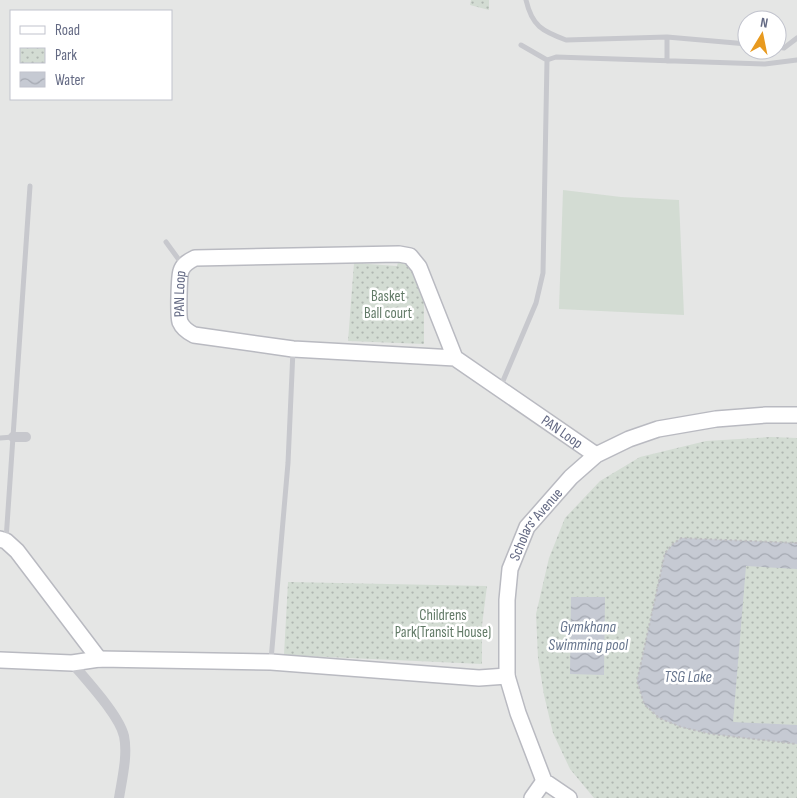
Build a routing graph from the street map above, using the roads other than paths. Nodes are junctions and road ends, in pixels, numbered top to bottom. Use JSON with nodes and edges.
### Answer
{"nodes":[{"id":1,"x":526,"y":0,"type":"edge"},
{"id":2,"x":667,"y":37,"type":"junction"},
{"id":3,"x":797,"y":38,"type":"edge"},
{"id":4,"x":737,"y":43,"type":"edge"},
{"id":5,"x":521,"y":45,"type":"dead end"},
{"id":6,"x":787,"y":46,"type":"edge"},
{"id":7,"x":547,"y":60,"type":"junction"},
{"id":8,"x":797,"y":60,"type":"edge"},
{"id":9,"x":667,"y":61,"type":"junction"},
{"id":10,"x":30,"y":186,"type":"dead end"},
{"id":11,"x":166,"y":242,"type":"dead end"},
{"id":12,"x":184,"y":266,"type":"junction"},
{"id":13,"x":293,"y":349,"type":"junction"},
{"id":14,"x":455,"y":358,"type":"junction"},
{"id":15,"x":499,"y":388,"type":"junction"},
{"id":16,"x":797,"y":415,"type":"edge"},
{"id":17,"x":13,"y":437,"type":"junction"},
{"id":18,"x":26,"y":437,"type":"dead end"},
{"id":19,"x":0,"y":438,"type":"edge"},
{"id":20,"x":596,"y":455,"type":"junction"},
{"id":21,"x":3,"y":540,"type":"edge"},
{"id":22,"x":99,"y":658,"type":"junction"},
{"id":23,"x":0,"y":660,"type":"edge"},
{"id":24,"x":271,"y":662,"type":"junction"},
{"id":25,"x":72,"y":663,"type":"junction"},
{"id":26,"x":507,"y":676,"type":"junction"},
{"id":27,"x":544,"y":781,"type":"junction"},
{"id":28,"x":119,"y":798,"type":"edge"},
{"id":29,"x":532,"y":798,"type":"edge"},
{"id":30,"x":569,"y":798,"type":"edge"}],
"edges":[{"from":1,"to":2,"type":"lane"},
{"from":2,"to":4,"type":"lane"},
{"from":2,"to":9,"type":"lane"},
{"from":3,"to":6,"type":"lane"},
{"from":5,"to":7,"type":"lane"},
{"from":7,"to":9,"type":"lane"},
{"from":7,"to":15,"type":"lane"},
{"from":8,"to":9,"type":"lane"},
{"from":10,"to":17,"type":"lane"},
{"from":11,"to":12,"type":"lane"},
{"from":12,"to":13,"type":"street","name":"PAN Loop"},
{"from":12,"to":14,"type":"street","name":"PAN Loop"},
{"from":13,"to":14,"type":"street","name":"PAN Loop"},
{"from":13,"to":24,"type":"lane"},
{"from":14,"to":15,"type":"street","name":"PAN Loop"},
{"from":15,"to":20,"type":"street","name":"PAN Loop"},
{"from":16,"to":20,"type":"street","name":"Scholars' Avenue"},
{"from":17,"to":18,"type":"street"},
{"from":17,"to":19,"type":"lane"},
{"from":17,"to":21,"type":"lane"},
{"from":20,"to":26,"type":"street","name":"Scholars' Avenue"},
{"from":21,"to":22,"type":"street"},
{"from":22,"to":24,"type":"street"},
{"from":22,"to":25,"type":"street"},
{"from":23,"to":25,"type":"street"},
{"from":24,"to":26,"type":"street"},
{"from":25,"to":28,"type":"street"},
{"from":26,"to":27,"type":"street","name":"Scholars' Avenue"},
{"from":27,"to":29,"type":"street"},
{"from":27,"to":30,"type":"street"}]}
